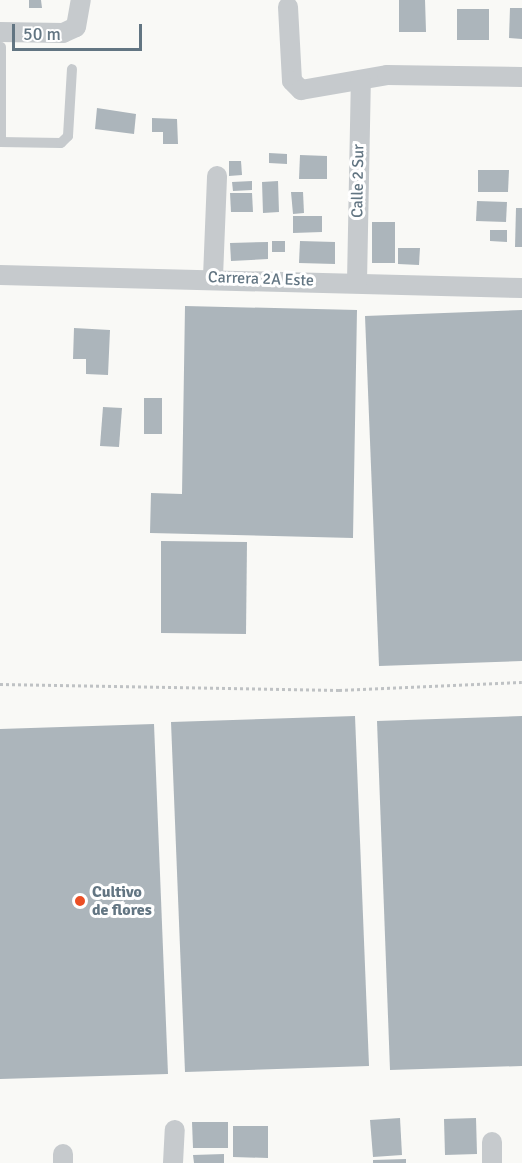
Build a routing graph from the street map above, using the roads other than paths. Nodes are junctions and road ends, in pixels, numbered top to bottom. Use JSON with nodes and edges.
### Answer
{"nodes":[{"id":1,"x":81,"y":0,"type":"edge"},
{"id":2,"x":288,"y":7,"type":"dead end"},
{"id":3,"x":0,"y":32,"type":"edge"},
{"id":4,"x":1,"y":47,"type":"edge"},
{"id":5,"x":72,"y":69,"type":"dead end"},
{"id":6,"x":522,"y":77,"type":"edge"},
{"id":7,"x":361,"y":80,"type":"junction"},
{"id":8,"x":1,"y":142,"type":"edge"},
{"id":9,"x":217,"y":176,"type":"dead end"},
{"id":10,"x":0,"y":275,"type":"edge"},
{"id":11,"x":213,"y":277,"type":"junction"},
{"id":12,"x":357,"y":282,"type":"junction"},
{"id":13,"x":522,"y":288,"type":"edge"},
{"id":14,"x":175,"y":1130,"type":"dead end"},
{"id":15,"x":492,"y":1142,"type":"dead end"},
{"id":16,"x":173,"y":1163,"type":"edge"},
{"id":17,"x":492,"y":1163,"type":"edge"}],
"edges":[{"from":1,"to":3,"type":"street"},
{"from":2,"to":7,"type":"street"},
{"from":4,"to":8,"type":"lane"},
{"from":5,"to":8,"type":"lane"},
{"from":6,"to":7,"type":"street"},
{"from":7,"to":12,"type":"street","name":"Calle 2 Sur"},
{"from":9,"to":11,"type":"street"},
{"from":10,"to":11,"type":"street","name":"Carrera 2A Este"},
{"from":11,"to":12,"type":"street","name":"Carrera 2A Este"},
{"from":12,"to":13,"type":"street","name":"Carrera 2A Este"},
{"from":14,"to":16,"type":"street"},
{"from":15,"to":17,"type":"street"}]}
